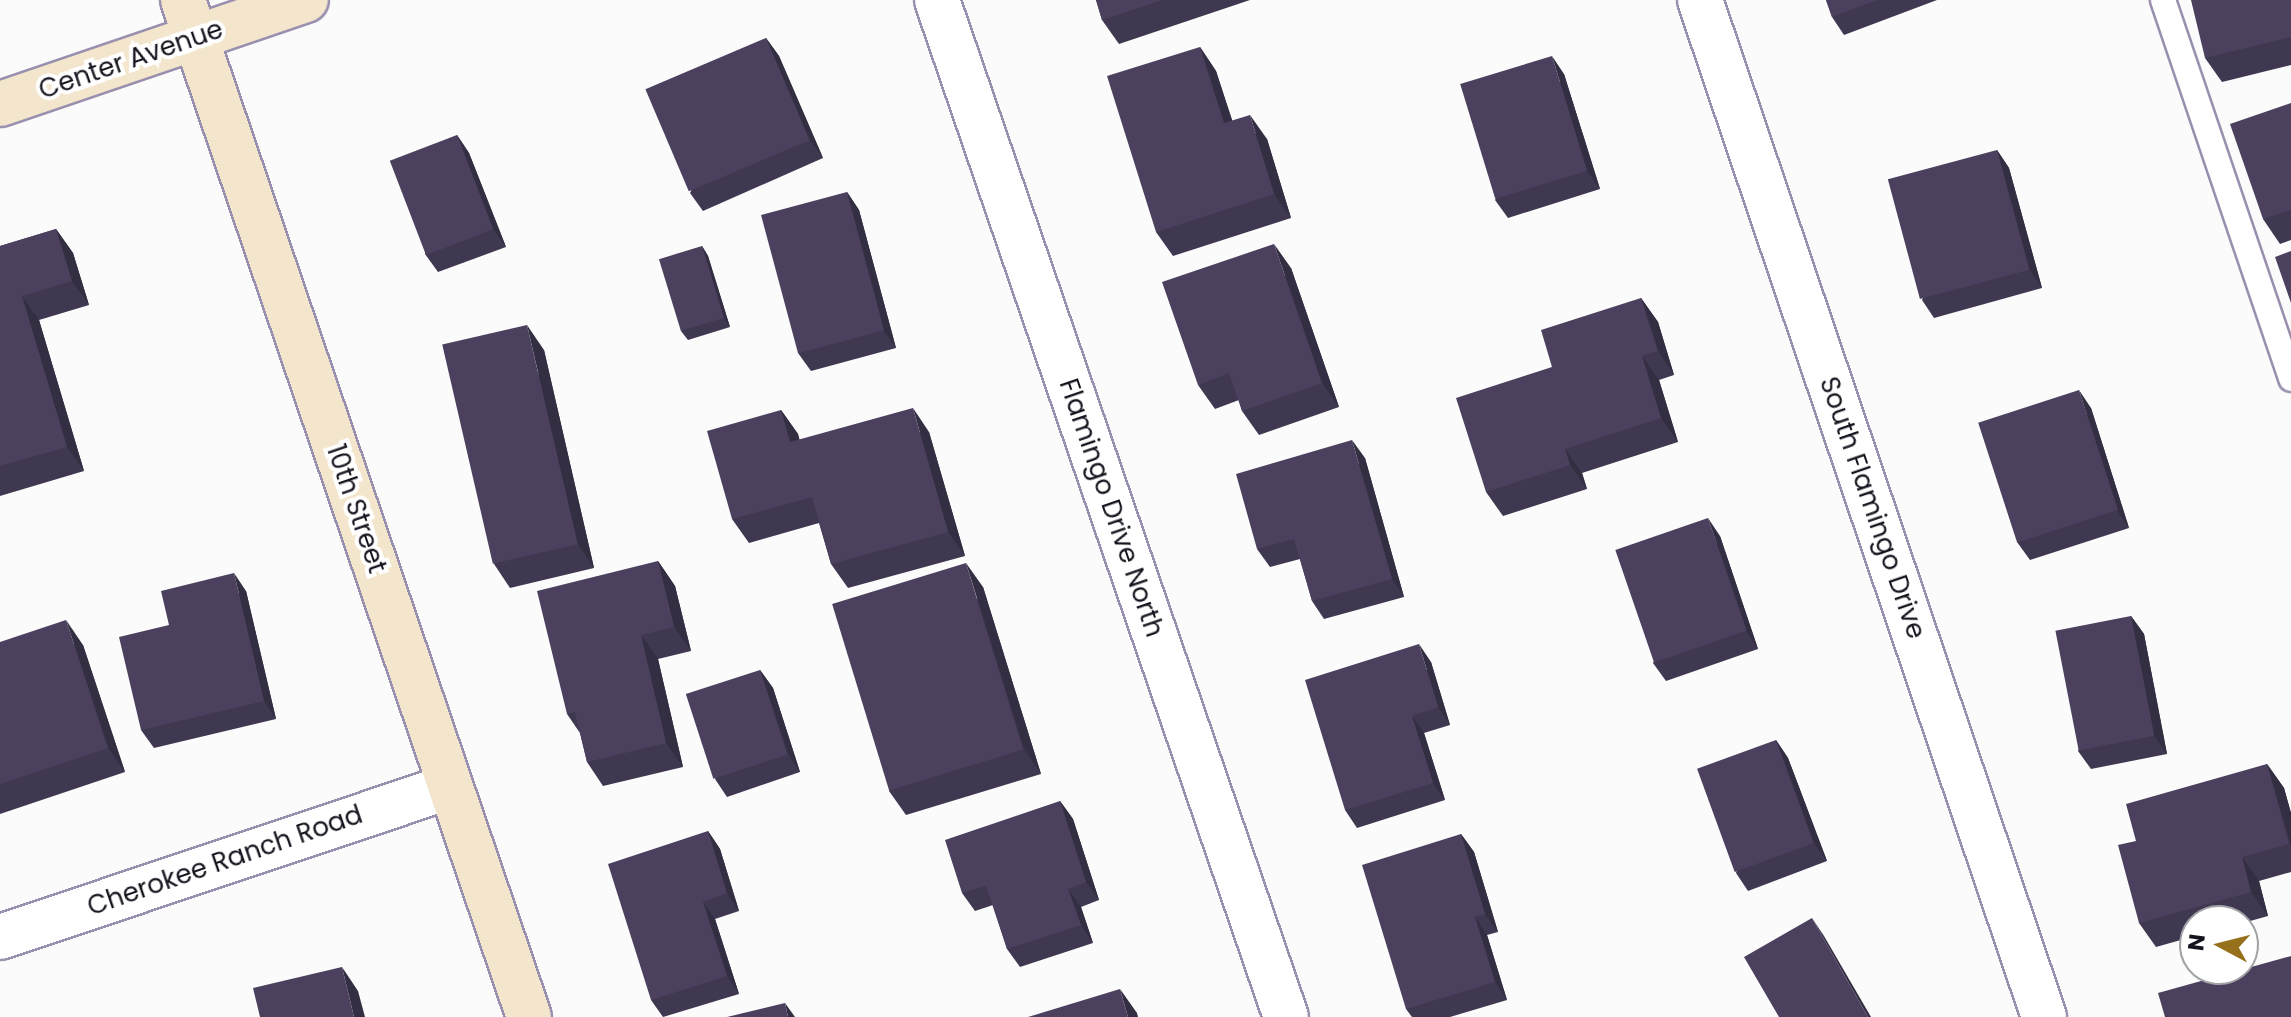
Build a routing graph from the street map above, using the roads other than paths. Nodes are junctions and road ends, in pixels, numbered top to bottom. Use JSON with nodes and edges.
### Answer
{"nodes":[{"id":1,"x":306,"y":0,"type":"edge"},
{"id":2,"x":937,"y":0,"type":"edge"},
{"id":3,"x":1700,"y":0,"type":"edge"},
{"id":4,"x":2163,"y":0,"type":"edge"},
{"id":5,"x":190,"y":19,"type":"edge"},
{"id":6,"x":0,"y":104,"type":"edge"},
{"id":7,"x":2291,"y":379,"type":"edge"},
{"id":8,"x":450,"y":786,"type":"junction"},
{"id":9,"x":0,"y":937,"type":"edge"},
{"id":10,"x":529,"y":1017,"type":"edge"},
{"id":11,"x":1286,"y":1017,"type":"edge"},
{"id":12,"x":2044,"y":1017,"type":"edge"}],
"edges":[{"from":1,"to":5,"type":"street","name":"Center Avenue"},
{"from":2,"to":11,"type":"street","name":"Flamingo Drive North"},
{"from":3,"to":12,"type":"street","name":"South Flamingo Drive"},
{"from":4,"to":7,"type":"lane"},
{"from":5,"to":6,"type":"street","name":"Center Avenue"},
{"from":5,"to":8,"type":"street","name":"10th Street"},
{"from":8,"to":9,"type":"street","name":"Cherokee Ranch Road"},
{"from":8,"to":10,"type":"street","name":"10th Street"}]}
